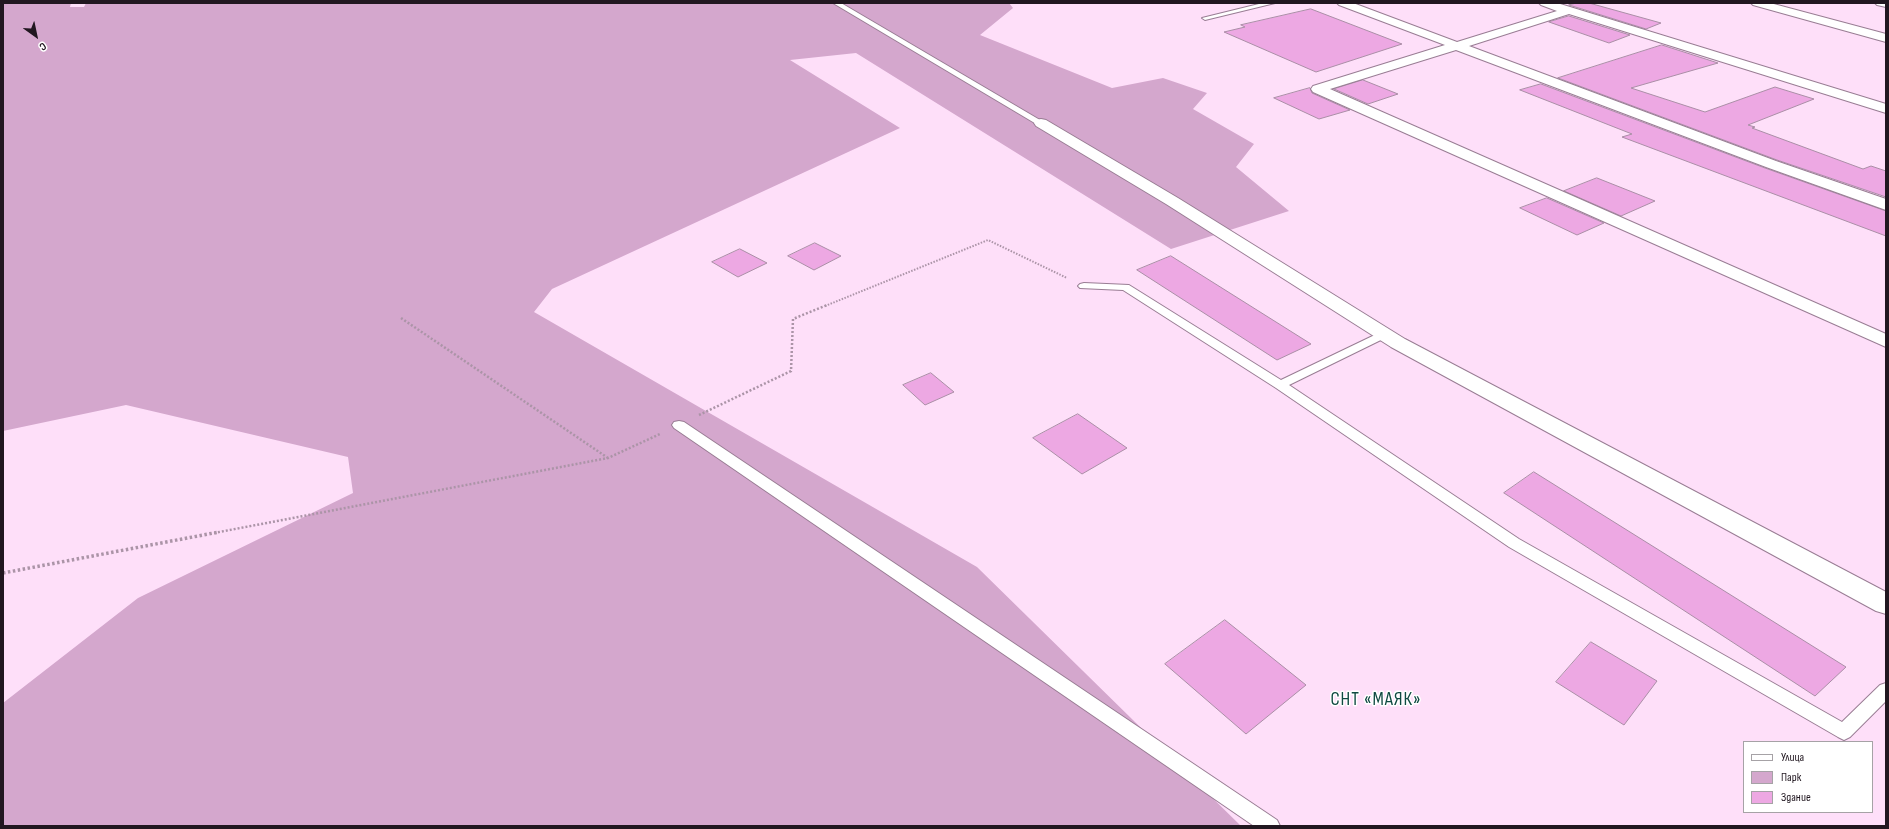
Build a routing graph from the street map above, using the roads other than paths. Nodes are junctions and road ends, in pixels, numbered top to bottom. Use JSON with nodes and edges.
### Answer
{"nodes":[{"id":1,"x":836,"y":3,"type":"edge"},
{"id":2,"x":1272,"y":3,"type":"edge"},
{"id":3,"x":1343,"y":3,"type":"edge"},
{"id":4,"x":1545,"y":3,"type":"edge"},
{"id":5,"x":1757,"y":3,"type":"edge"},
{"id":6,"x":1881,"y":3,"type":"edge"},
{"id":7,"x":1886,"y":4,"type":"edge"},
{"id":8,"x":1568,"y":11,"type":"junction"},
{"id":9,"x":1205,"y":18,"type":"dead end"},
{"id":10,"x":1886,"y":38,"type":"edge"},
{"id":11,"x":1457,"y":46,"type":"junction"},
{"id":12,"x":1886,"y":109,"type":"edge"},
{"id":13,"x":1041,"y":123,"type":"joint"},
{"id":14,"x":1886,"y":205,"type":"edge"},
{"id":15,"x":1084,"y":286,"type":"road end"},
{"id":16,"x":1385,"y":334,"type":"junction"},
{"id":17,"x":1886,"y":341,"type":"edge"},
{"id":18,"x":1280,"y":385,"type":"junction"},
{"id":19,"x":679,"y":425,"type":"road end"},
{"id":20,"x":1886,"y":604,"type":"edge"},
{"id":21,"x":1886,"y":690,"type":"edge"},
{"id":22,"x":1270,"y":826,"type":"edge"}],
"edges":[{"from":1,"to":13,"type":"lane"},
{"from":2,"to":9,"type":"lane"},
{"from":3,"to":11,"type":"street"},
{"from":4,"to":8,"type":"street"},
{"from":5,"to":10,"type":"street"},
{"from":6,"to":7,"type":"street"},
{"from":8,"to":11,"type":"street"},
{"from":8,"to":12,"type":"street"},
{"from":11,"to":14,"type":"street"},
{"from":11,"to":17,"type":"street"},
{"from":13,"to":16,"type":"street"},
{"from":15,"to":18,"type":"lane"},
{"from":16,"to":18,"type":"lane"},
{"from":16,"to":20,"type":"street"},
{"from":18,"to":21,"type":"lane"},
{"from":19,"to":22,"type":"lane"}]}
